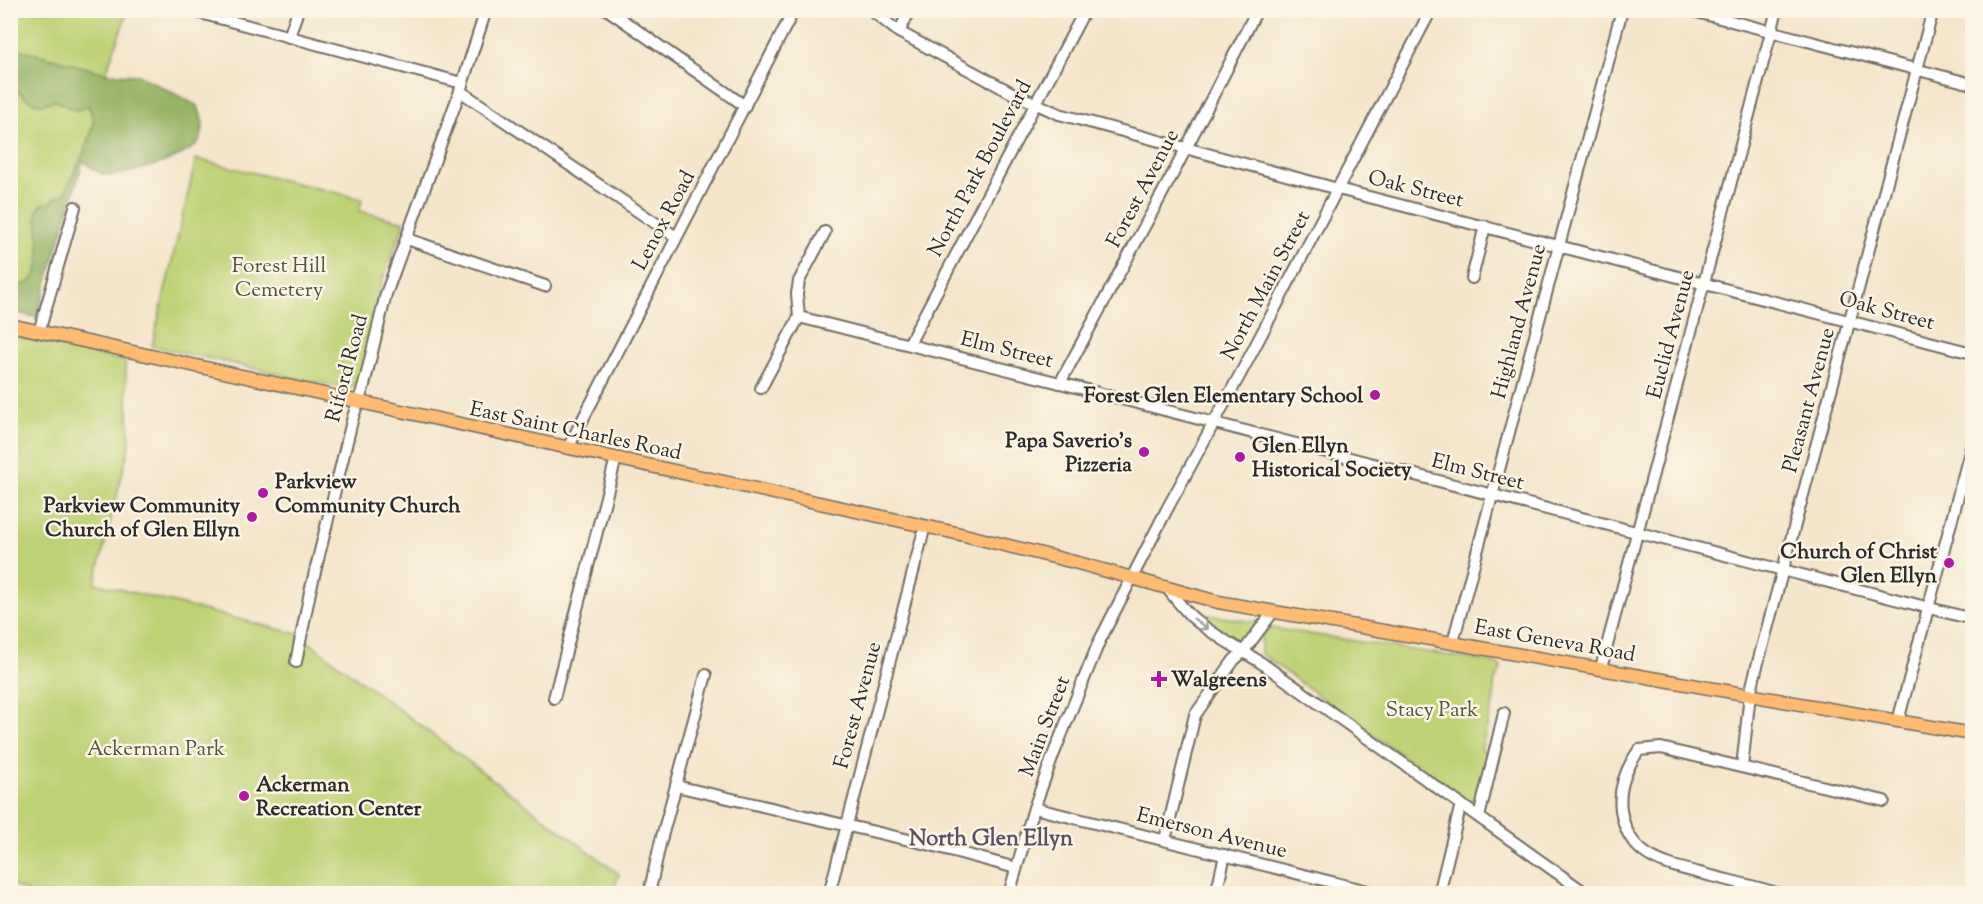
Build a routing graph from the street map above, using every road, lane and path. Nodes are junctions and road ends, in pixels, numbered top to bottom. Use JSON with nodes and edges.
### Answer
{"nodes":[{"id":1,"x":189,"y":10,"type":"edge"},
{"id":2,"x":298,"y":10,"type":"edge"},
{"id":3,"x":486,"y":10,"type":"edge"},
{"id":4,"x":608,"y":10,"type":"edge"},
{"id":5,"x":794,"y":10,"type":"edge"},
{"id":6,"x":871,"y":10,"type":"edge"},
{"id":7,"x":910,"y":10,"type":"edge"},
{"id":8,"x":1085,"y":10,"type":"edge"},
{"id":9,"x":1257,"y":10,"type":"edge"},
{"id":10,"x":1431,"y":10,"type":"edge"},
{"id":11,"x":1622,"y":10,"type":"edge"},
{"id":12,"x":1689,"y":10,"type":"edge"},
{"id":13,"x":1777,"y":10,"type":"edge"},
{"id":14,"x":1933,"y":10,"type":"edge"},
{"id":15,"x":899,"y":32,"type":"junction"},
{"id":16,"x":1772,"y":32,"type":"junction"},
{"id":17,"x":290,"y":37,"type":"junction"},
{"id":18,"x":1917,"y":70,"type":"junction"},
{"id":19,"x":1972,"y":84,"type":"edge"},
{"id":20,"x":461,"y":87,"type":"junction"},
{"id":21,"x":1035,"y":104,"type":"junction"},
{"id":22,"x":745,"y":106,"type":"junction"},
{"id":23,"x":1186,"y":148,"type":"junction"},
{"id":24,"x":1338,"y":189,"type":"junction"},
{"id":25,"x":75,"y":207,"type":"dead end"},
{"id":26,"x":1485,"y":226,"type":"junction"},
{"id":27,"x":825,"y":232,"type":"dead end"},
{"id":28,"x":676,"y":237,"type":"junction"},
{"id":29,"x":407,"y":239,"type":"junction"},
{"id":30,"x":1559,"y":245,"type":"junction"},
{"id":31,"x":1472,"y":278,"type":"dead end"},
{"id":32,"x":1704,"y":283,"type":"junction"},
{"id":33,"x":545,"y":286,"type":"dead end"},
{"id":34,"x":799,"y":317,"type":"junction"},
{"id":35,"x":1850,"y":321,"type":"junction"},
{"id":36,"x":10,"y":325,"type":"edge"},
{"id":37,"x":39,"y":332,"type":"junction"},
{"id":38,"x":909,"y":344,"type":"junction"},
{"id":39,"x":1972,"y":352,"type":"edge"},
{"id":40,"x":1060,"y":383,"type":"junction"},
{"id":41,"x":761,"y":388,"type":"dead end"},
{"id":42,"x":358,"y":402,"type":"junction"},
{"id":43,"x":1213,"y":423,"type":"junction"},
{"id":44,"x":1972,"y":444,"type":"edge"},
{"id":45,"x":568,"y":448,"type":"junction"},
{"id":46,"x":616,"y":458,"type":"junction"},
{"id":47,"x":1493,"y":495,"type":"junction"},
{"id":48,"x":925,"y":526,"type":"junction"},
{"id":49,"x":1638,"y":532,"type":"junction"},
{"id":50,"x":1784,"y":570,"type":"junction"},
{"id":51,"x":1132,"y":578,"type":"junction"},
{"id":52,"x":1167,"y":588,"type":"junction"},
{"id":53,"x":1929,"y":608,"type":"junction"},
{"id":54,"x":1273,"y":612,"type":"junction"},
{"id":55,"x":1972,"y":619,"type":"edge"},
{"id":56,"x":1452,"y":642,"type":"junction"},
{"id":57,"x":1243,"y":652,"type":"junction"},
{"id":58,"x":296,"y":662,"type":"dead end"},
{"id":59,"x":1601,"y":668,"type":"junction"},
{"id":60,"x":706,"y":675,"type":"dead end"},
{"id":61,"x":1750,"y":694,"type":"junction"},
{"id":62,"x":554,"y":698,"type":"dead end"},
{"id":63,"x":1504,"y":713,"type":"dead end"},
{"id":64,"x":1898,"y":721,"type":"junction"},
{"id":65,"x":1972,"y":734,"type":"edge"},
{"id":66,"x":1742,"y":767,"type":"junction"},
{"id":67,"x":676,"y":786,"type":"junction"},
{"id":68,"x":1884,"y":801,"type":"dead end"},
{"id":69,"x":1461,"y":804,"type":"junction"},
{"id":70,"x":1034,"y":808,"type":"junction"},
{"id":71,"x":1479,"y":817,"type":"junction"},
{"id":72,"x":846,"y":825,"type":"junction"},
{"id":73,"x":1165,"y":840,"type":"junction"},
{"id":74,"x":1225,"y":855,"type":"junction"},
{"id":75,"x":1016,"y":868,"type":"junction"},
{"id":76,"x":649,"y":894,"type":"edge"},
{"id":77,"x":829,"y":894,"type":"edge"},
{"id":78,"x":1009,"y":894,"type":"edge"},
{"id":79,"x":1216,"y":894,"type":"edge"},
{"id":80,"x":1380,"y":894,"type":"edge"},
{"id":81,"x":1439,"y":894,"type":"edge"},
{"id":82,"x":1587,"y":894,"type":"edge"},
{"id":83,"x":1780,"y":894,"type":"edge"}],
"edges":[{"from":1,"to":17,"type":"street"},
{"from":2,"to":17,"type":"street"},
{"from":3,"to":20,"type":"street","name":"Riford Road"},
{"from":4,"to":22,"type":"street"},
{"from":5,"to":22,"type":"street","name":"Lenox Road"},
{"from":6,"to":15,"type":"street","name":"Oak Street"},
{"from":7,"to":15,"type":"street"},
{"from":8,"to":21,"type":"street","name":"North Park Boulevard"},
{"from":9,"to":23,"type":"street","name":"Forest Avenue"},
{"from":10,"to":24,"type":"street","name":"North Main Street"},
{"from":11,"to":30,"type":"street","name":"Highland Avenue"},
{"from":12,"to":16,"type":"street"},
{"from":13,"to":16,"type":"street","name":"Euclid Avenue"},
{"from":14,"to":18,"type":"street","name":"Pleasant Avenue"},
{"from":15,"to":21,"type":"street","name":"Oak Street"},
{"from":16,"to":18,"type":"street"},
{"from":16,"to":32,"type":"street","name":"Euclid Avenue"},
{"from":17,"to":20,"type":"street"},
{"from":18,"to":19,"type":"street"},
{"from":18,"to":35,"type":"street","name":"Pleasant Avenue"},
{"from":20,"to":28,"type":"street"},
{"from":20,"to":29,"type":"street","name":"Riford Road"},
{"from":21,"to":23,"type":"street","name":"Oak Street"},
{"from":21,"to":38,"type":"street","name":"North Park Boulevard"},
{"from":22,"to":28,"type":"street","name":"Lenox Road"},
{"from":23,"to":24,"type":"street","name":"Oak Street"},
{"from":23,"to":40,"type":"street","name":"Forest Avenue"},
{"from":24,"to":26,"type":"street","name":"Oak Street"},
{"from":24,"to":43,"type":"street","name":"North Main Street"},
{"from":25,"to":37,"type":"street"},
{"from":26,"to":30,"type":"street","name":"Oak Street"},
{"from":26,"to":31,"type":"street"},
{"from":27,"to":34,"type":"street"},
{"from":28,"to":45,"type":"street","name":"Lenox Road"},
{"from":29,"to":33,"type":"street"},
{"from":29,"to":42,"type":"street","name":"Riford Road"},
{"from":30,"to":32,"type":"street","name":"Oak Street"},
{"from":30,"to":47,"type":"street","name":"Highland Avenue"},
{"from":32,"to":35,"type":"street","name":"Oak Street"},
{"from":32,"to":49,"type":"street","name":"Euclid Avenue"},
{"from":34,"to":38,"type":"street","name":"Elm Street"},
{"from":34,"to":41,"type":"street"},
{"from":35,"to":39,"type":"street","name":"Oak Street"},
{"from":35,"to":50,"type":"street","name":"Pleasant Avenue"},
{"from":36,"to":37,"type":"main road","name":"East Saint Charles Road"},
{"from":37,"to":42,"type":"main road","name":"East Saint Charles Road"},
{"from":38,"to":40,"type":"street","name":"Elm Street"},
{"from":40,"to":43,"type":"street","name":"Elm Street"},
{"from":42,"to":45,"type":"main road","name":"East Saint Charles Road"},
{"from":42,"to":58,"type":"street","name":"Riford Road"},
{"from":43,"to":47,"type":"street","name":"Elm Street"},
{"from":43,"to":51,"type":"street","name":"North Main Street"},
{"from":44,"to":53,"type":"street"},
{"from":45,"to":46,"type":"main road","name":"East Saint Charles Road"},
{"from":46,"to":48,"type":"main road","name":"East Saint Charles Road"},
{"from":46,"to":62,"type":"street"},
{"from":47,"to":49,"type":"street","name":"Elm Street"},
{"from":47,"to":56,"type":"street","name":"Highland Avenue"},
{"from":48,"to":51,"type":"main road","name":"East Saint Charles Road"},
{"from":48,"to":72,"type":"street","name":"Forest Avenue"},
{"from":49,"to":50,"type":"street","name":"Elm Street"},
{"from":49,"to":59,"type":"street","name":"Euclid Avenue"},
{"from":50,"to":53,"type":"street","name":"Elm Street"},
{"from":50,"to":61,"type":"street","name":"Pleasant Avenue"},
{"from":51,"to":52,"type":"main road","name":"East Geneva Road"},
{"from":51,"to":70,"type":"street","name":"Main Street"},
{"from":52,"to":54,"type":"main road","name":"East Geneva Road"},
{"from":52,"to":57,"type":"street","one_way":true},
{"from":53,"to":55,"type":"street","name":"Elm Street"},
{"from":53,"to":64,"type":"street"},
{"from":54,"to":56,"type":"main road","name":"East Geneva Road"},
{"from":54,"to":57,"type":"street"},
{"from":56,"to":59,"type":"main road","name":"East Geneva Road"},
{"from":57,"to":69,"type":"street"},
{"from":57,"to":73,"type":"street"},
{"from":59,"to":61,"type":"main road","name":"East Geneva Road"},
{"from":60,"to":67,"type":"street"},
{"from":61,"to":64,"type":"main road","name":"East Geneva Road"},
{"from":61,"to":66,"type":"street","name":"Pleasant Avenue"},
{"from":63,"to":71,"type":"street"},
{"from":64,"to":65,"type":"main road","name":"East Geneva Road"},
{"from":66,"to":68,"type":"street"},
{"from":66,"to":83,"type":"street"},
{"from":67,"to":72,"type":"street"},
{"from":67,"to":76,"type":"street"},
{"from":69,"to":71,"type":"street"},
{"from":69,"to":81,"type":"street"},
{"from":70,"to":73,"type":"street","name":"Emerson Avenue"},
{"from":70,"to":75,"type":"street","name":"Main Street"},
{"from":71,"to":82,"type":"street"},
{"from":72,"to":75,"type":"street"},
{"from":72,"to":77,"type":"street","name":"Forest Avenue"},
{"from":73,"to":74,"type":"street","name":"Emerson Avenue"},
{"from":74,"to":79,"type":"street"},
{"from":74,"to":80,"type":"street","name":"Emerson Avenue"},
{"from":75,"to":78,"type":"street","name":"Main Street"}]}
